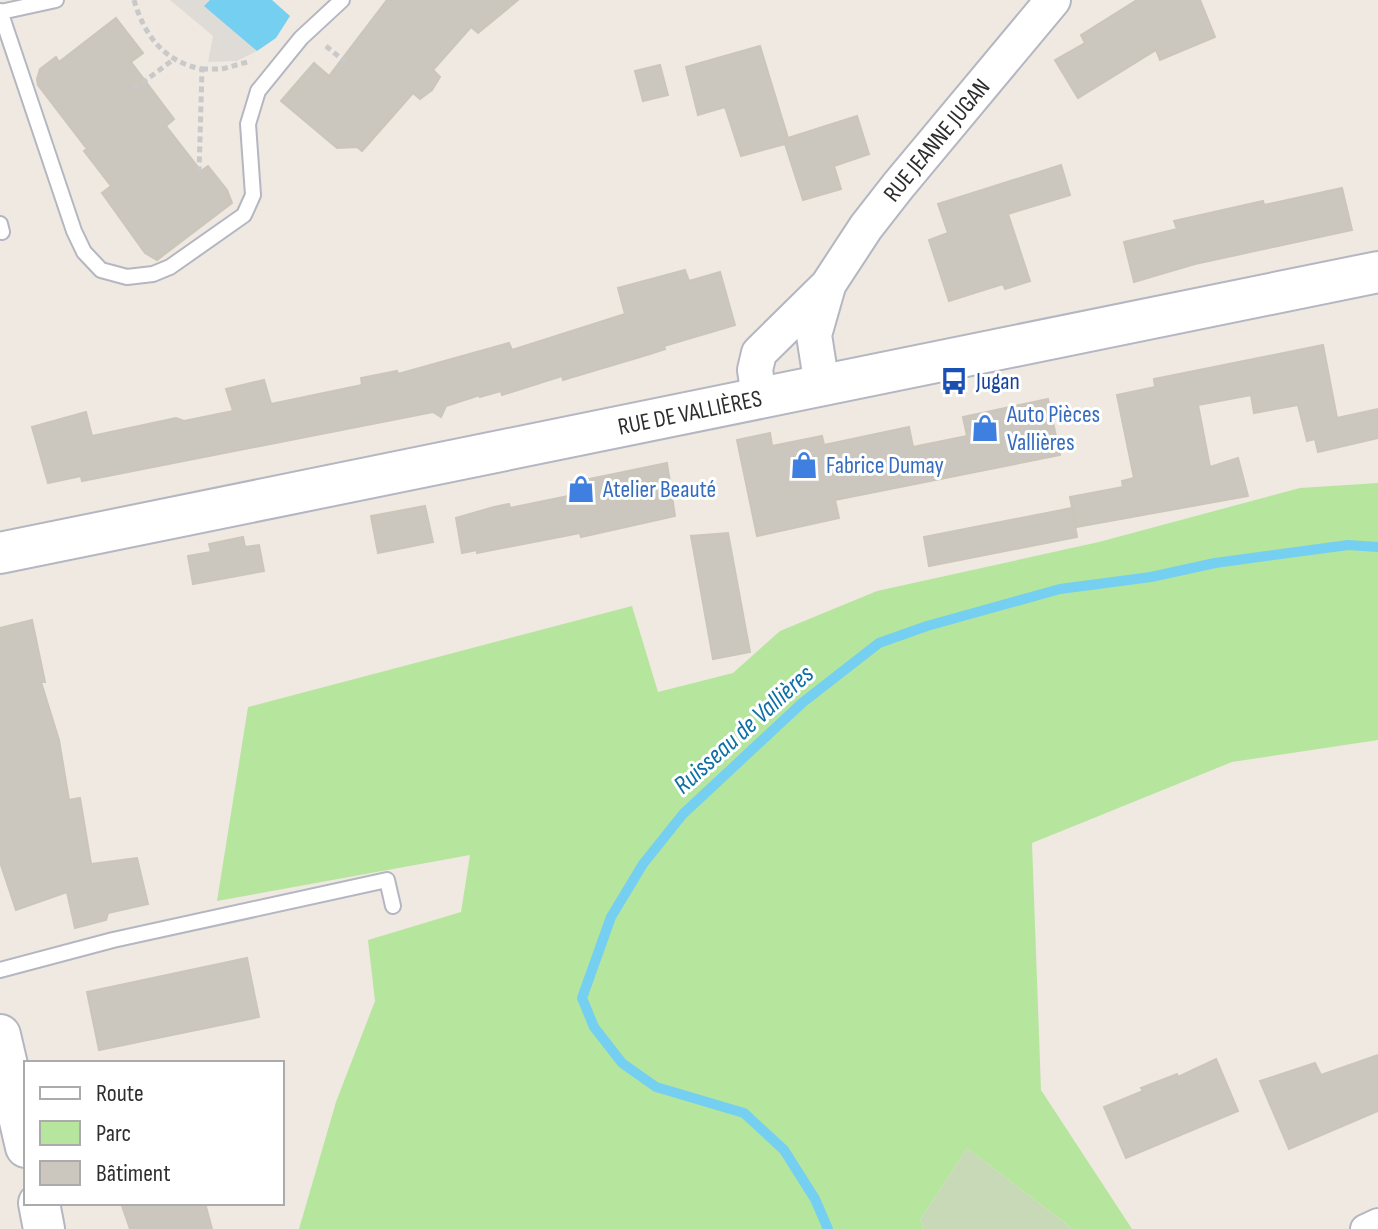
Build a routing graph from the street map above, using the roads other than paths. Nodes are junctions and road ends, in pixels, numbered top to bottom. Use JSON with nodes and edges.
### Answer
{"nodes":[{"id":1,"x":56,"y":0,"type":"edge"},
{"id":2,"x":342,"y":0,"type":"edge"},
{"id":3,"x":1053,"y":0,"type":"edge"},
{"id":4,"x":0,"y":11,"type":"edge"},
{"id":5,"x":1378,"y":272,"type":"edge"},
{"id":6,"x":828,"y":285,"type":"junction"},
{"id":7,"x":822,"y":386,"type":"junction"},
{"id":8,"x":759,"y":398,"type":"junction"},
{"id":9,"x":0,"y":553,"type":"edge"},
{"id":10,"x":393,"y":906,"type":"dead end"},
{"id":11,"x":0,"y":970,"type":"edge"},
{"id":12,"x":0,"y":1035,"type":"edge"},
{"id":13,"x":24,"y":1138,"type":"edge"},
{"id":14,"x":39,"y":1205,"type":"edge"},
{"id":15,"x":1378,"y":1223,"type":"edge"},
{"id":16,"x":44,"y":1229,"type":"edge"},
{"id":17,"x":1365,"y":1229,"type":"edge"}],
"edges":[{"from":1,"to":4,"type":"lane"},
{"from":2,"to":4,"type":"lane"},
{"from":3,"to":6,"type":"street","name":"RUE JEANNE JUGAN"},
{"from":5,"to":7,"type":"main road","name":"RUE DE VALLIÈRES"},
{"from":6,"to":7,"type":"street","name":"RUE JEANNE JUGAN"},
{"from":6,"to":8,"type":"street","name":"RUE JEANNE JUGAN"},
{"from":7,"to":8,"type":"main road","name":"RUE DE VALLIÈRES"},
{"from":8,"to":9,"type":"main road","name":"RUE DE VALLIÈRES"},
{"from":10,"to":11,"type":"lane"},
{"from":12,"to":13,"type":"main road"},
{"from":14,"to":16,"type":"main road"},
{"from":15,"to":17,"type":"street"}]}
